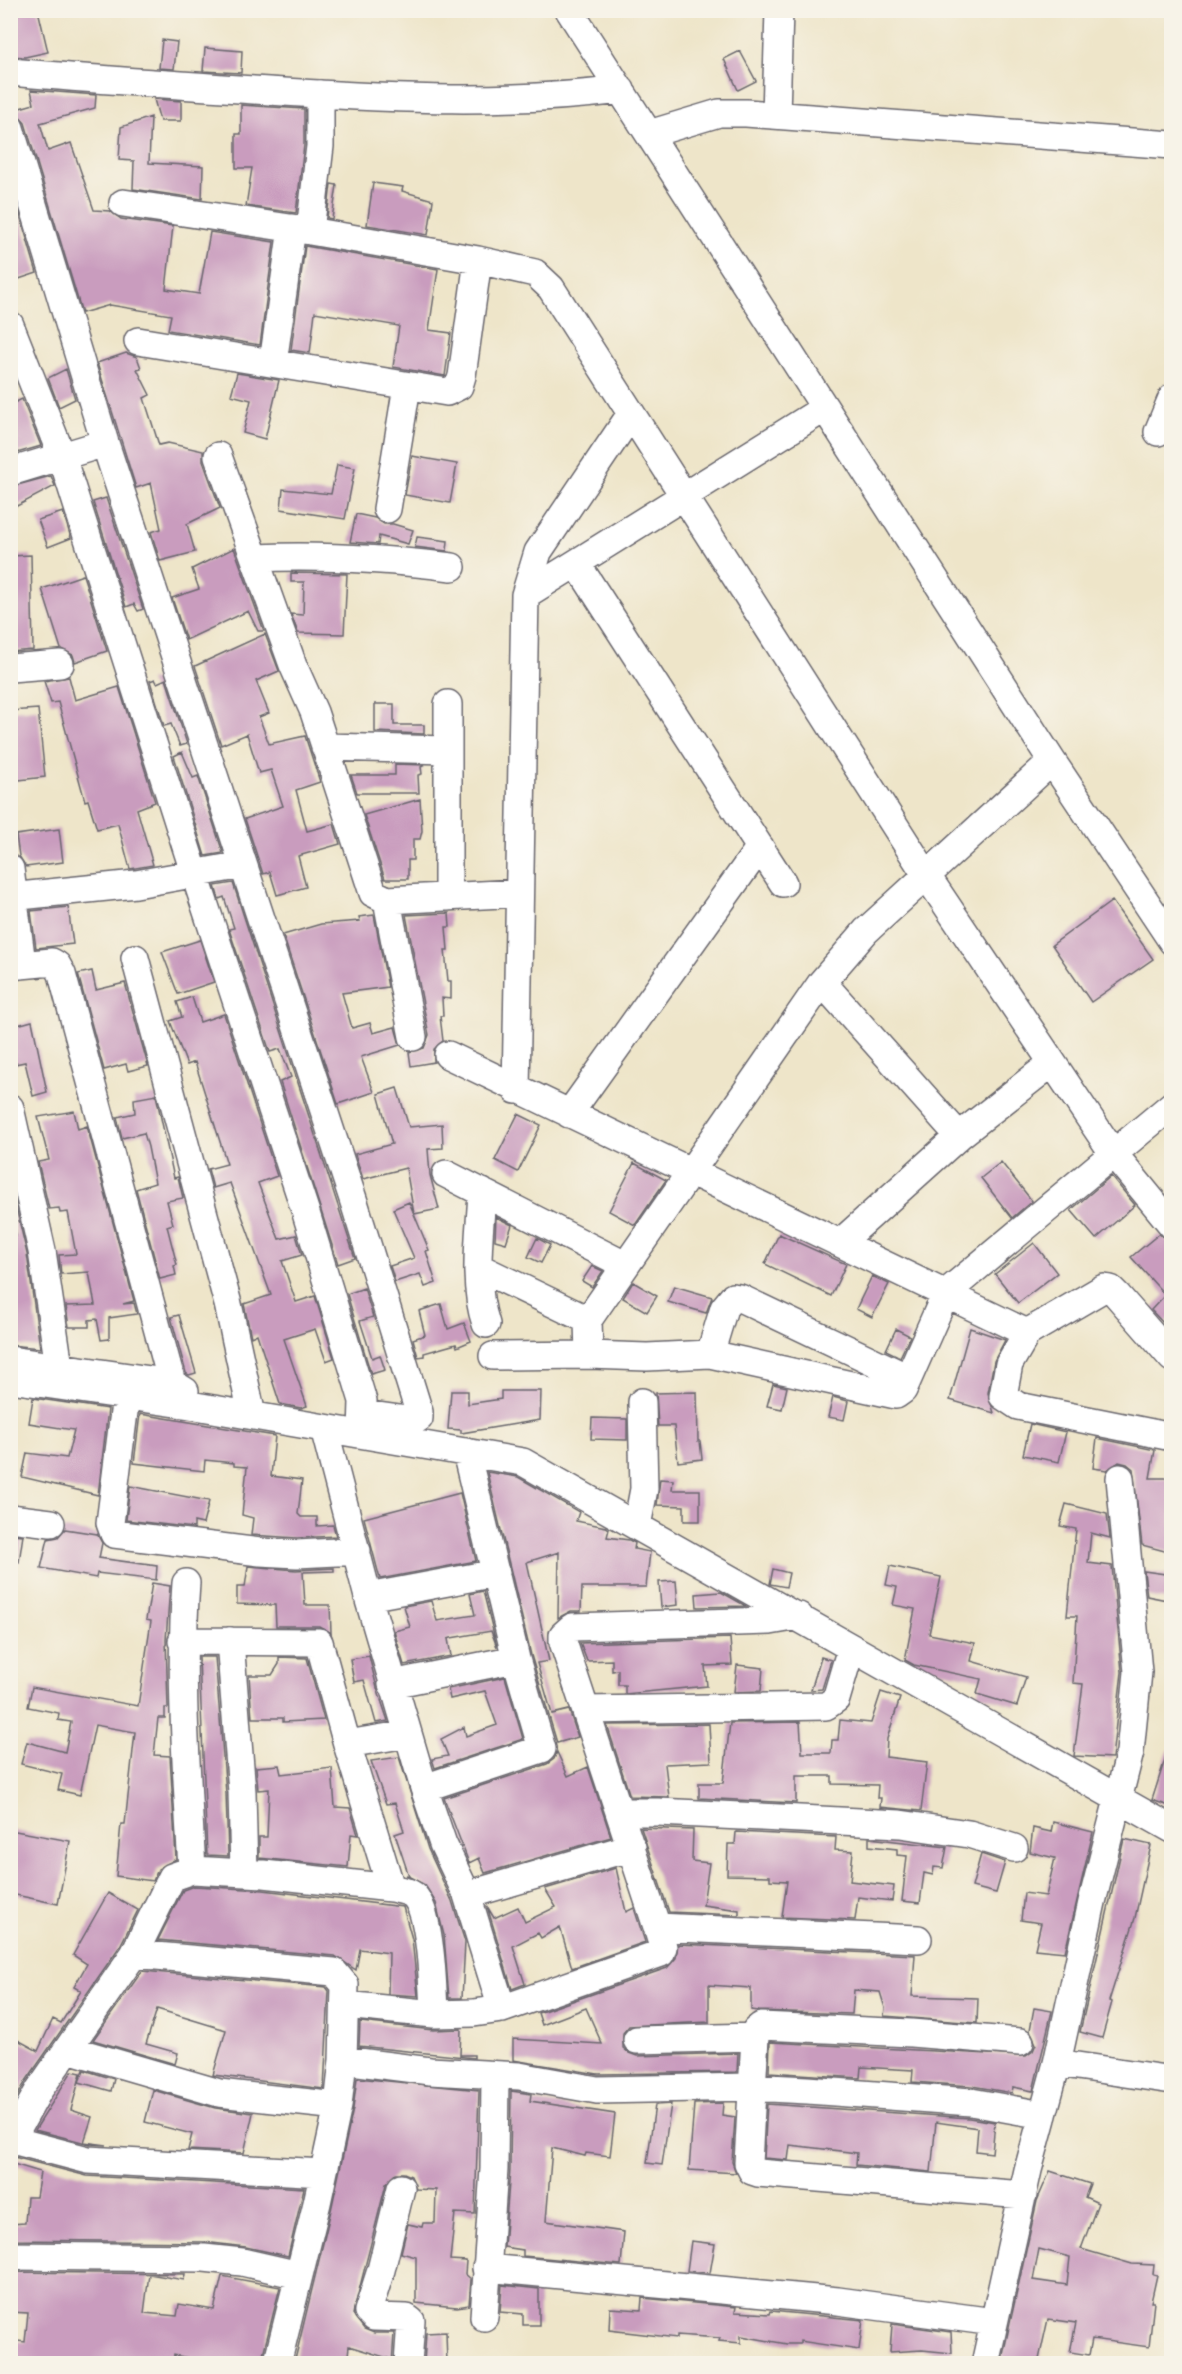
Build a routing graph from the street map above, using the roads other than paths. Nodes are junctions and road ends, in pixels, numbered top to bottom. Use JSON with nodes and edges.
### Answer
{"nodes":[{"id":1,"x":569,"y":10,"type":"edge"},
{"id":2,"x":779,"y":10,"type":"edge"},
{"id":3,"x":10,"y":72,"type":"edge"},
{"id":4,"x":621,"y":90,"type":"junction"},
{"id":5,"x":320,"y":94,"type":"junction"},
{"id":6,"x":776,"y":115,"type":"junction"},
{"id":7,"x":10,"y":128,"type":"edge"},
{"id":8,"x":649,"y":134,"type":"junction"},
{"id":9,"x":1172,"y":145,"type":"edge"},
{"id":10,"x":123,"y":203,"type":"dead end"},
{"id":11,"x":301,"y":229,"type":"junction"},
{"id":12,"x":478,"y":260,"type":"junction"},
{"id":13,"x":10,"y":325,"type":"edge"},
{"id":14,"x":138,"y":341,"type":"dead end"},
{"id":15,"x":273,"y":363,"type":"junction"},
{"id":16,"x":407,"y":386,"type":"junction"},
{"id":17,"x":1172,"y":398,"type":"edge"},
{"id":18,"x":825,"y":408,"type":"junction"},
{"id":19,"x":631,"y":414,"type":"junction"},
{"id":20,"x":1158,"y":432,"type":"dead end"},
{"id":21,"x":105,"y":442,"type":"junction"},
{"id":22,"x":61,"y":454,"type":"junction"},
{"id":23,"x":218,"y":456,"type":"dead end"},
{"id":24,"x":10,"y":472,"type":"edge"},
{"id":25,"x":684,"y":498,"type":"junction"},
{"id":26,"x":387,"y":509,"type":"dead end"},
{"id":27,"x":256,"y":558,"type":"junction"},
{"id":28,"x":577,"y":564,"type":"junction"},
{"id":29,"x":452,"y":567,"type":"dead end"},
{"id":30,"x":525,"y":594,"type":"junction"},
{"id":31,"x":60,"y":664,"type":"dead end"},
{"id":32,"x":10,"y":668,"type":"edge"},
{"id":33,"x":448,"y":704,"type":"dead end"},
{"id":34,"x":326,"y":747,"type":"junction"},
{"id":35,"x":448,"y":750,"type":"junction"},
{"id":36,"x":1052,"y":761,"type":"junction"},
{"id":37,"x":760,"y":847,"type":"junction"},
{"id":38,"x":243,"y":866,"type":"junction"},
{"id":39,"x":10,"y":869,"type":"edge"},
{"id":40,"x":195,"y":875,"type":"junction"},
{"id":41,"x":927,"y":876,"type":"junction"},
{"id":42,"x":783,"y":883,"type":"dead end"},
{"id":43,"x":519,"y":893,"type":"junction"},
{"id":44,"x":12,"y":897,"type":"edge"},
{"id":45,"x":448,"y":897,"type":"junction"},
{"id":46,"x":387,"y":900,"type":"junction"},
{"id":47,"x":1172,"y":941,"type":"edge"},
{"id":48,"x":135,"y":958,"type":"dead end"},
{"id":49,"x":16,"y":965,"type":"edge"},
{"id":50,"x":822,"y":982,"type":"junction"},
{"id":51,"x":413,"y":1037,"type":"dead end"},
{"id":52,"x":448,"y":1055,"type":"dead end"},
{"id":53,"x":1052,"y":1063,"type":"junction"},
{"id":54,"x":516,"y":1090,"type":"junction"},
{"id":55,"x":1172,"y":1105,"type":"edge"},
{"id":56,"x":10,"y":1108,"type":"edge"},
{"id":57,"x":569,"y":1114,"type":"junction"},
{"id":58,"x":959,"y":1136,"type":"junction"},
{"id":59,"x":1113,"y":1154,"type":"junction"},
{"id":60,"x":690,"y":1171,"type":"junction"},
{"id":61,"x":446,"y":1174,"type":"dead end"},
{"id":62,"x":482,"y":1192,"type":"junction"},
{"id":63,"x":1172,"y":1226,"type":"edge"},
{"id":64,"x":840,"y":1243,"type":"junction"},
{"id":65,"x":625,"y":1264,"type":"junction"},
{"id":66,"x":478,"y":1267,"type":"junction"},
{"id":67,"x":946,"y":1293,"type":"junction"},
{"id":68,"x":588,"y":1320,"type":"junction"},
{"id":69,"x":486,"y":1324,"type":"dead end"},
{"id":70,"x":1027,"y":1333,"type":"junction"},
{"id":71,"x":710,"y":1354,"type":"junction"},
{"id":72,"x":589,"y":1355,"type":"junction"},
{"id":73,"x":493,"y":1356,"type":"dead end"},
{"id":74,"x":1172,"y":1358,"type":"edge"},
{"id":75,"x":10,"y":1359,"type":"edge"},
{"id":76,"x":59,"y":1366,"type":"junction"},
{"id":77,"x":908,"y":1378,"type":"junction"},
{"id":78,"x":10,"y":1379,"type":"edge"},
{"id":79,"x":172,"y":1383,"type":"junction"},
{"id":80,"x":126,"y":1396,"type":"junction"},
{"id":81,"x":642,"y":1402,"type":"dead end"},
{"id":82,"x":190,"y":1405,"type":"junction"},
{"id":83,"x":252,"y":1415,"type":"junction"},
{"id":84,"x":363,"y":1424,"type":"junction"},
{"id":85,"x":324,"y":1428,"type":"junction"},
{"id":86,"x":1172,"y":1437,"type":"edge"},
{"id":87,"x":466,"y":1452,"type":"junction"},
{"id":88,"x":1120,"y":1478,"type":"dead end"},
{"id":89,"x":10,"y":1518,"type":"edge"},
{"id":90,"x":51,"y":1523,"type":"dead end"},
{"id":91,"x":637,"y":1526,"type":"junction"},
{"id":92,"x":357,"y":1551,"type":"junction"},
{"id":93,"x":496,"y":1573,"type":"junction"},
{"id":94,"x":186,"y":1583,"type":"dead end"},
{"id":95,"x":368,"y":1597,"type":"junction"},
{"id":96,"x":799,"y":1616,"type":"junction"},
{"id":97,"x":182,"y":1641,"type":"junction"},
{"id":98,"x":230,"y":1641,"type":"junction"},
{"id":99,"x":851,"y":1648,"type":"junction"},
{"id":100,"x":516,"y":1659,"type":"junction"},
{"id":101,"x":392,"y":1684,"type":"junction"},
{"id":102,"x":586,"y":1710,"type":"junction"},
{"id":103,"x":407,"y":1734,"type":"junction"},
{"id":104,"x":347,"y":1744,"type":"junction"},
{"id":105,"x":424,"y":1788,"type":"junction"},
{"id":106,"x":1119,"y":1799,"type":"junction"},
{"id":107,"x":621,"y":1812,"type":"junction"},
{"id":108,"x":1172,"y":1829,"type":"edge"},
{"id":109,"x":632,"y":1847,"type":"junction"},
{"id":110,"x":1014,"y":1848,"type":"dead end"},
{"id":111,"x":192,"y":1870,"type":"junction"},
{"id":112,"x":244,"y":1873,"type":"junction"},
{"id":113,"x":391,"y":1888,"type":"junction"},
{"id":114,"x":467,"y":1895,"type":"junction"},
{"id":115,"x":657,"y":1927,"type":"junction"},
{"id":116,"x":918,"y":1939,"type":"dead end"},
{"id":117,"x":134,"y":1954,"type":"junction"},
{"id":118,"x":345,"y":2005,"type":"junction"},
{"id":119,"x":502,"y":2009,"type":"junction"},
{"id":120,"x":434,"y":2014,"type":"junction"},
{"id":121,"x":755,"y":2037,"type":"junction"},
{"id":122,"x":637,"y":2040,"type":"dead end"},
{"id":123,"x":1020,"y":2042,"type":"dead end"},
{"id":124,"x":68,"y":2049,"type":"junction"},
{"id":125,"x":343,"y":2060,"type":"junction"},
{"id":126,"x":1057,"y":2063,"type":"junction"},
{"id":127,"x":495,"y":2075,"type":"junction"},
{"id":128,"x":1172,"y":2080,"type":"edge"},
{"id":129,"x":751,"y":2087,"type":"junction"},
{"id":130,"x":338,"y":2106,"type":"junction"},
{"id":131,"x":1042,"y":2115,"type":"junction"},
{"id":132,"x":11,"y":2141,"type":"edge"},
{"id":133,"x":323,"y":2173,"type":"junction"},
{"id":134,"x":401,"y":2188,"type":"dead end"},
{"id":135,"x":1023,"y":2195,"type":"junction"},
{"id":136,"x":10,"y":2256,"type":"edge"},
{"id":137,"x":486,"y":2268,"type":"junction"},
{"id":138,"x":299,"y":2275,"type":"junction"},
{"id":139,"x":484,"y":2317,"type":"dead end"},
{"id":140,"x":994,"y":2322,"type":"junction"},
{"id":141,"x":277,"y":2364,"type":"edge"},
{"id":142,"x":408,"y":2364,"type":"edge"},
{"id":143,"x":985,"y":2364,"type":"edge"}],
"edges":[{"from":1,"to":4,"type":"street"},
{"from":2,"to":6,"type":"street"},
{"from":3,"to":5,"type":"street"},
{"from":4,"to":5,"type":"street"},
{"from":4,"to":8,"type":"street"},
{"from":5,"to":11,"type":"street"},
{"from":6,"to":8,"type":"street"},
{"from":6,"to":9,"type":"street"},
{"from":7,"to":21,"type":"street"},
{"from":8,"to":18,"type":"street"},
{"from":10,"to":11,"type":"street"},
{"from":11,"to":12,"type":"street"},
{"from":11,"to":15,"type":"street"},
{"from":12,"to":16,"type":"street"},
{"from":12,"to":19,"type":"street"},
{"from":13,"to":22,"type":"street"},
{"from":14,"to":15,"type":"street"},
{"from":15,"to":16,"type":"street"},
{"from":16,"to":26,"type":"street"},
{"from":17,"to":20,"type":"street"},
{"from":18,"to":25,"type":"street"},
{"from":18,"to":36,"type":"street"},
{"from":19,"to":25,"type":"street"},
{"from":19,"to":30,"type":"street"},
{"from":21,"to":22,"type":"street"},
{"from":21,"to":38,"type":"street"},
{"from":22,"to":24,"type":"street"},
{"from":22,"to":40,"type":"street"},
{"from":23,"to":27,"type":"street"},
{"from":25,"to":28,"type":"street"},
{"from":25,"to":41,"type":"street"},
{"from":27,"to":29,"type":"street"},
{"from":27,"to":34,"type":"street"},
{"from":28,"to":30,"type":"street"},
{"from":28,"to":37,"type":"street"},
{"from":30,"to":43,"type":"street"},
{"from":31,"to":32,"type":"street"},
{"from":33,"to":35,"type":"street"},
{"from":34,"to":35,"type":"street"},
{"from":34,"to":46,"type":"street"},
{"from":35,"to":45,"type":"street"},
{"from":36,"to":41,"type":"street"},
{"from":36,"to":47,"type":"street"},
{"from":37,"to":42,"type":"street"},
{"from":37,"to":57,"type":"street"},
{"from":38,"to":40,"type":"street"},
{"from":38,"to":84,"type":"street"},
{"from":39,"to":44,"type":"street"},
{"from":40,"to":44,"type":"street"},
{"from":40,"to":84,"type":"street"},
{"from":41,"to":50,"type":"street"},
{"from":41,"to":53,"type":"street"},
{"from":43,"to":45,"type":"street"},
{"from":43,"to":54,"type":"street"},
{"from":44,"to":49,"type":"street"},
{"from":45,"to":46,"type":"street"},
{"from":46,"to":51,"type":"street"},
{"from":48,"to":83,"type":"street"},
{"from":49,"to":79,"type":"street"},
{"from":50,"to":58,"type":"street"},
{"from":50,"to":60,"type":"street"},
{"from":52,"to":54,"type":"street"},
{"from":53,"to":58,"type":"street"},
{"from":53,"to":59,"type":"street"},
{"from":54,"to":57,"type":"street"},
{"from":55,"to":59,"type":"street"},
{"from":56,"to":76,"type":"street"},
{"from":57,"to":60,"type":"street"},
{"from":58,"to":64,"type":"street"},
{"from":59,"to":63,"type":"street"},
{"from":59,"to":67,"type":"street"},
{"from":60,"to":64,"type":"street"},
{"from":60,"to":65,"type":"street"},
{"from":61,"to":62,"type":"street"},
{"from":62,"to":65,"type":"street"},
{"from":62,"to":66,"type":"street"},
{"from":64,"to":67,"type":"street"},
{"from":65,"to":68,"type":"street"},
{"from":66,"to":68,"type":"street"},
{"from":66,"to":69,"type":"street"},
{"from":67,"to":70,"type":"street"},
{"from":67,"to":77,"type":"street"},
{"from":68,"to":72,"type":"street"},
{"from":70,"to":74,"type":"street"},
{"from":70,"to":86,"type":"street"},
{"from":71,"to":72,"type":"street"},
{"from":71,"to":77,"type":"street"},
{"from":71,"to":77,"type":"street"},
{"from":72,"to":73,"type":"street"},
{"from":75,"to":76,"type":"street"},
{"from":76,"to":79,"type":"street"},
{"from":78,"to":80,"type":"street"},
{"from":79,"to":82,"type":"street"},
{"from":80,"to":82,"type":"street"},
{"from":80,"to":92,"type":"street"},
{"from":81,"to":91,"type":"street"},
{"from":82,"to":83,"type":"street"},
{"from":83,"to":85,"type":"street"},
{"from":84,"to":85,"type":"street"},
{"from":84,"to":87,"type":"street"},
{"from":85,"to":92,"type":"street"},
{"from":87,"to":91,"type":"street"},
{"from":87,"to":93,"type":"street"},
{"from":88,"to":106,"type":"street"},
{"from":89,"to":90,"type":"street"},
{"from":91,"to":96,"type":"street"},
{"from":92,"to":95,"type":"street"},
{"from":93,"to":95,"type":"street"},
{"from":93,"to":100,"type":"street"},
{"from":94,"to":97,"type":"street"},
{"from":95,"to":101,"type":"street"},
{"from":96,"to":99,"type":"street"},
{"from":96,"to":102,"type":"street"},
{"from":97,"to":98,"type":"street"},
{"from":97,"to":111,"type":"street"},
{"from":98,"to":104,"type":"street"},
{"from":98,"to":112,"type":"street"},
{"from":99,"to":102,"type":"street"},
{"from":99,"to":106,"type":"street"},
{"from":100,"to":101,"type":"street"},
{"from":100,"to":105,"type":"street"},
{"from":101,"to":103,"type":"street"},
{"from":102,"to":107,"type":"street"},
{"from":103,"to":104,"type":"street"},
{"from":103,"to":105,"type":"street"},
{"from":104,"to":113,"type":"street"},
{"from":105,"to":114,"type":"street"},
{"from":106,"to":108,"type":"street"},
{"from":106,"to":126,"type":"street"},
{"from":107,"to":109,"type":"street"},
{"from":107,"to":110,"type":"street"},
{"from":109,"to":114,"type":"street"},
{"from":109,"to":115,"type":"street"},
{"from":111,"to":112,"type":"street"},
{"from":111,"to":117,"type":"street"},
{"from":112,"to":113,"type":"street"},
{"from":113,"to":120,"type":"street"},
{"from":114,"to":119,"type":"street"},
{"from":115,"to":116,"type":"street"},
{"from":115,"to":119,"type":"street"},
{"from":117,"to":118,"type":"street"},
{"from":117,"to":124,"type":"street"},
{"from":118,"to":120,"type":"street"},
{"from":118,"to":125,"type":"street"},
{"from":119,"to":120,"type":"street"},
{"from":121,"to":122,"type":"street"},
{"from":121,"to":123,"type":"street"},
{"from":121,"to":129,"type":"street"},
{"from":124,"to":130,"type":"street"},
{"from":124,"to":132,"type":"street"},
{"from":125,"to":127,"type":"street"},
{"from":125,"to":130,"type":"street"},
{"from":126,"to":128,"type":"street"},
{"from":126,"to":131,"type":"street"},
{"from":127,"to":129,"type":"street"},
{"from":127,"to":137,"type":"street"},
{"from":129,"to":131,"type":"street"},
{"from":129,"to":135,"type":"street"},
{"from":130,"to":133,"type":"street"},
{"from":131,"to":135,"type":"street"},
{"from":132,"to":133,"type":"street"},
{"from":133,"to":138,"type":"street"},
{"from":134,"to":142,"type":"street"},
{"from":135,"to":140,"type":"street"},
{"from":136,"to":138,"type":"street"},
{"from":137,"to":139,"type":"street"},
{"from":137,"to":140,"type":"street"},
{"from":138,"to":141,"type":"street"},
{"from":140,"to":143,"type":"street"}]}
